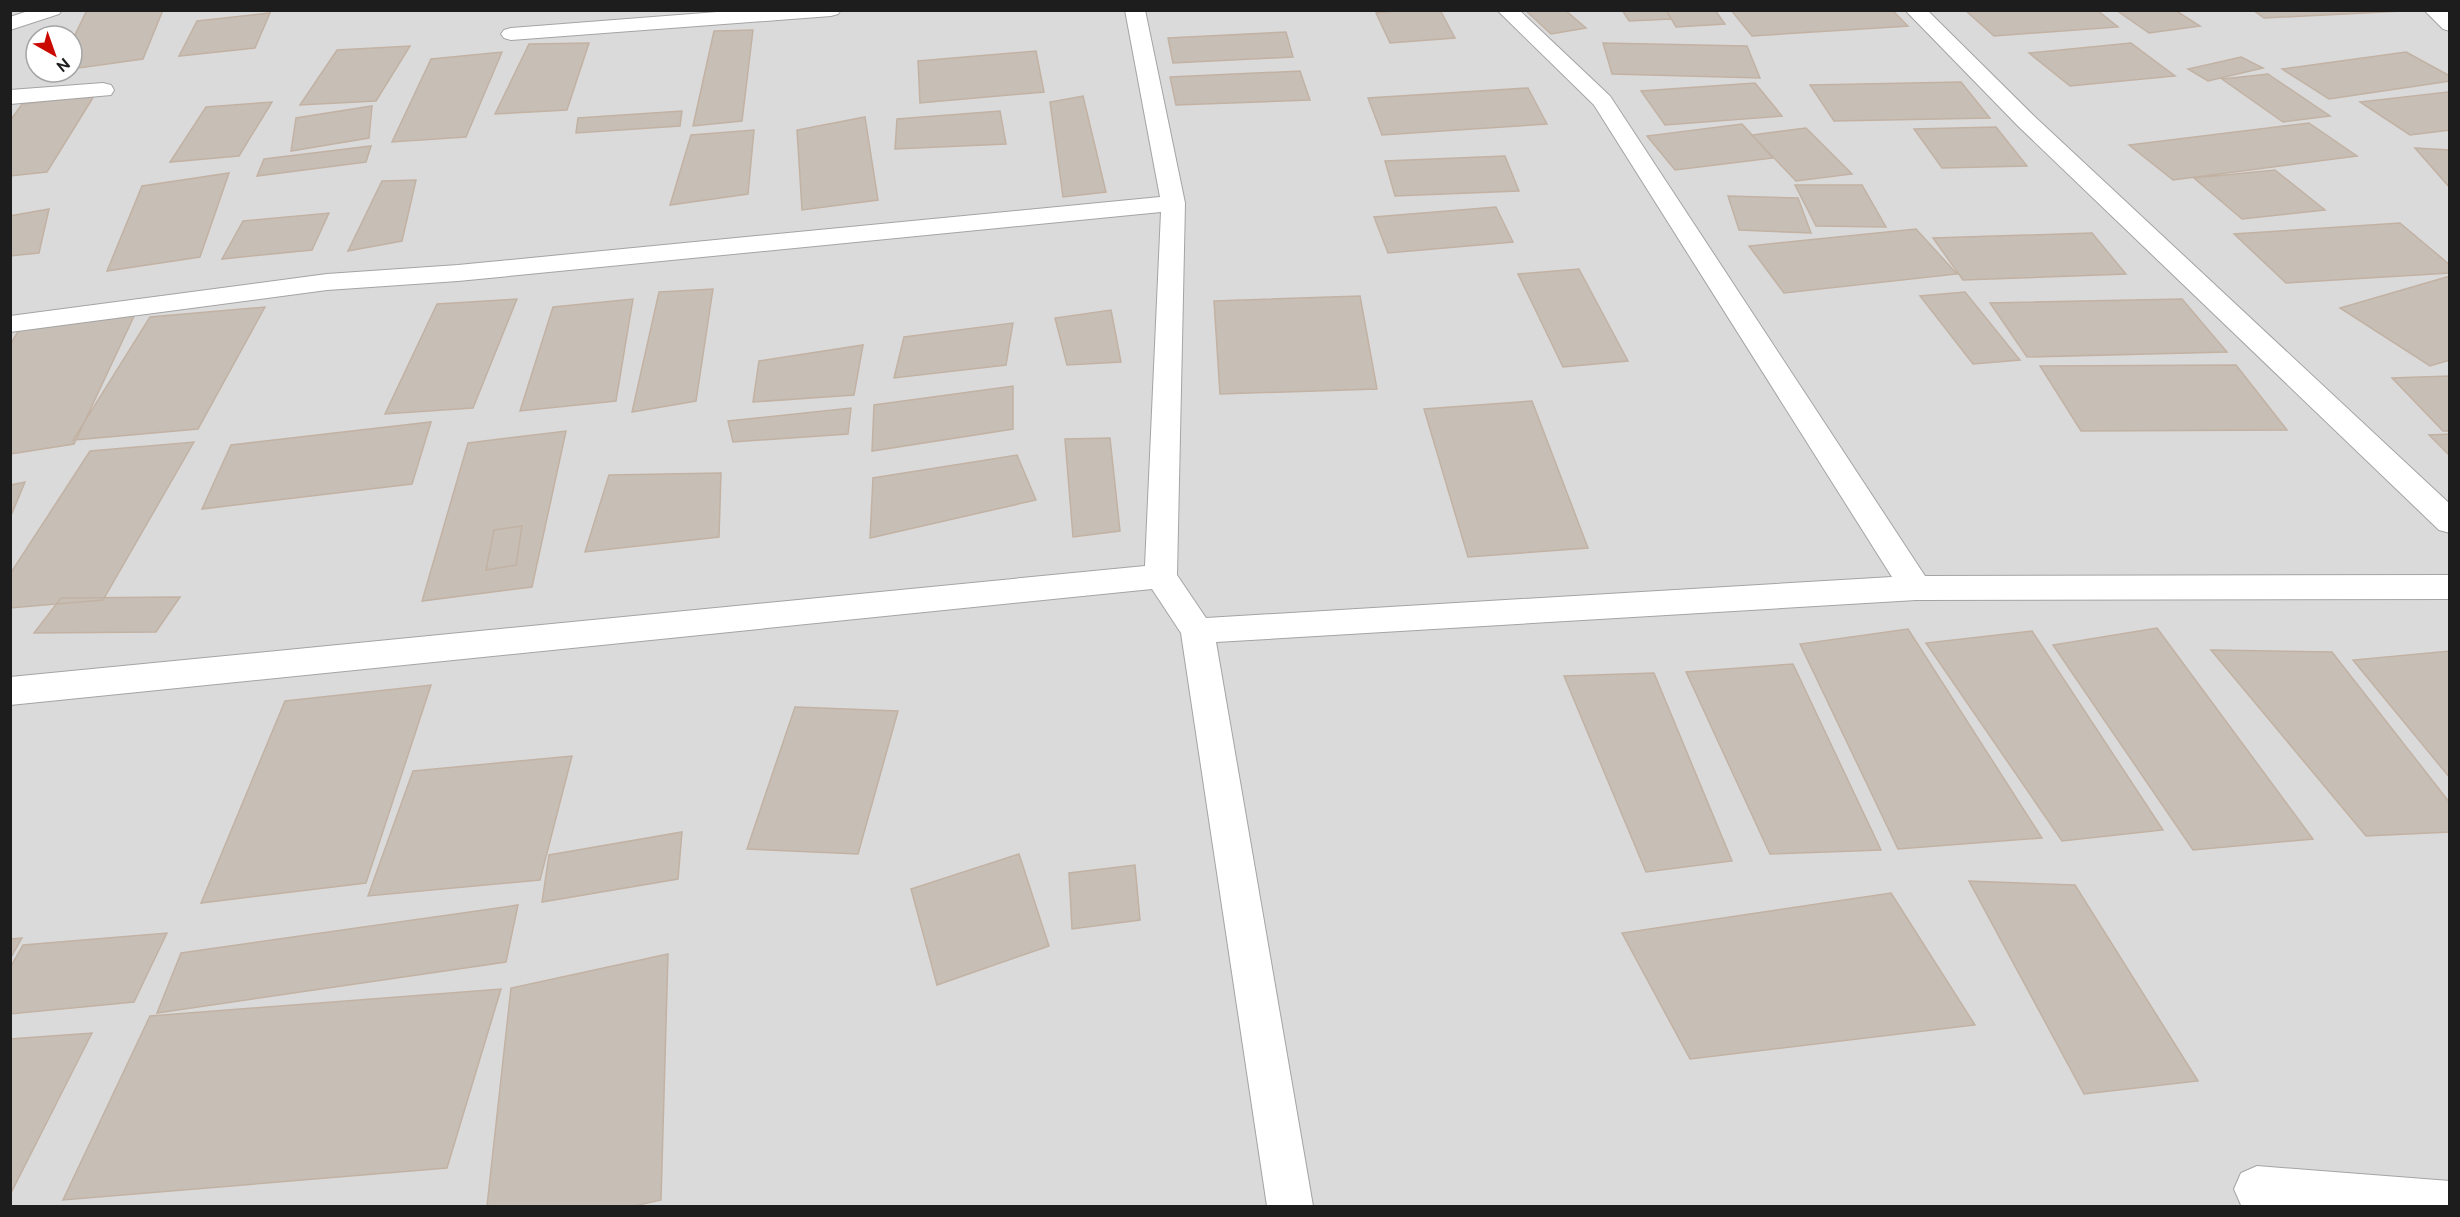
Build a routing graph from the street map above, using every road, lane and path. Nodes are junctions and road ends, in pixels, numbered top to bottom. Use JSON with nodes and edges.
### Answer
{"nodes":[{"id":1,"x":52,"y":10,"type":"edge"},
{"id":2,"x":831,"y":10,"type":"edge"},
{"id":3,"x":1135,"y":10,"type":"edge"},
{"id":4,"x":1507,"y":10,"type":"edge"},
{"id":5,"x":1915,"y":10,"type":"edge"},
{"id":6,"x":2434,"y":10,"type":"edge"},
{"id":7,"x":10,"y":24,"type":"edge"},
{"id":8,"x":2450,"y":25,"type":"edge"},
{"id":9,"x":511,"y":34,"type":"dead end"},
{"id":10,"x":103,"y":90,"type":"dead end"},
{"id":11,"x":10,"y":97,"type":"edge"},
{"id":12,"x":1173,"y":203,"type":"junction"},
{"id":13,"x":10,"y":324,"type":"edge"},
{"id":14,"x":2450,"y":522,"type":"edge"},
{"id":15,"x":1161,"y":576,"type":"junction"},
{"id":16,"x":2450,"y":587,"type":"edge"},
{"id":17,"x":1916,"y":588,"type":"junction"},
{"id":18,"x":1197,"y":631,"type":"junction"},
{"id":19,"x":10,"y":691,"type":"edge"},
{"id":20,"x":2258,"y":1189,"type":"dead end"},
{"id":21,"x":2450,"y":1204,"type":"edge"},
{"id":22,"x":1290,"y":1206,"type":"edge"}],
"edges":[{"from":1,"to":7,"type":"street"},
{"from":2,"to":9,"type":"street"},
{"from":3,"to":12,"type":"street"},
{"from":4,"to":17,"type":"street"},
{"from":5,"to":14,"type":"street"},
{"from":6,"to":8,"type":"street"},
{"from":10,"to":11,"type":"street"},
{"from":12,"to":13,"type":"street"},
{"from":12,"to":15,"type":"street"},
{"from":15,"to":18,"type":"street"},
{"from":15,"to":19,"type":"street"},
{"from":16,"to":17,"type":"street"},
{"from":17,"to":18,"type":"street"},
{"from":18,"to":22,"type":"street"},
{"from":20,"to":21,"type":"street"}]}
